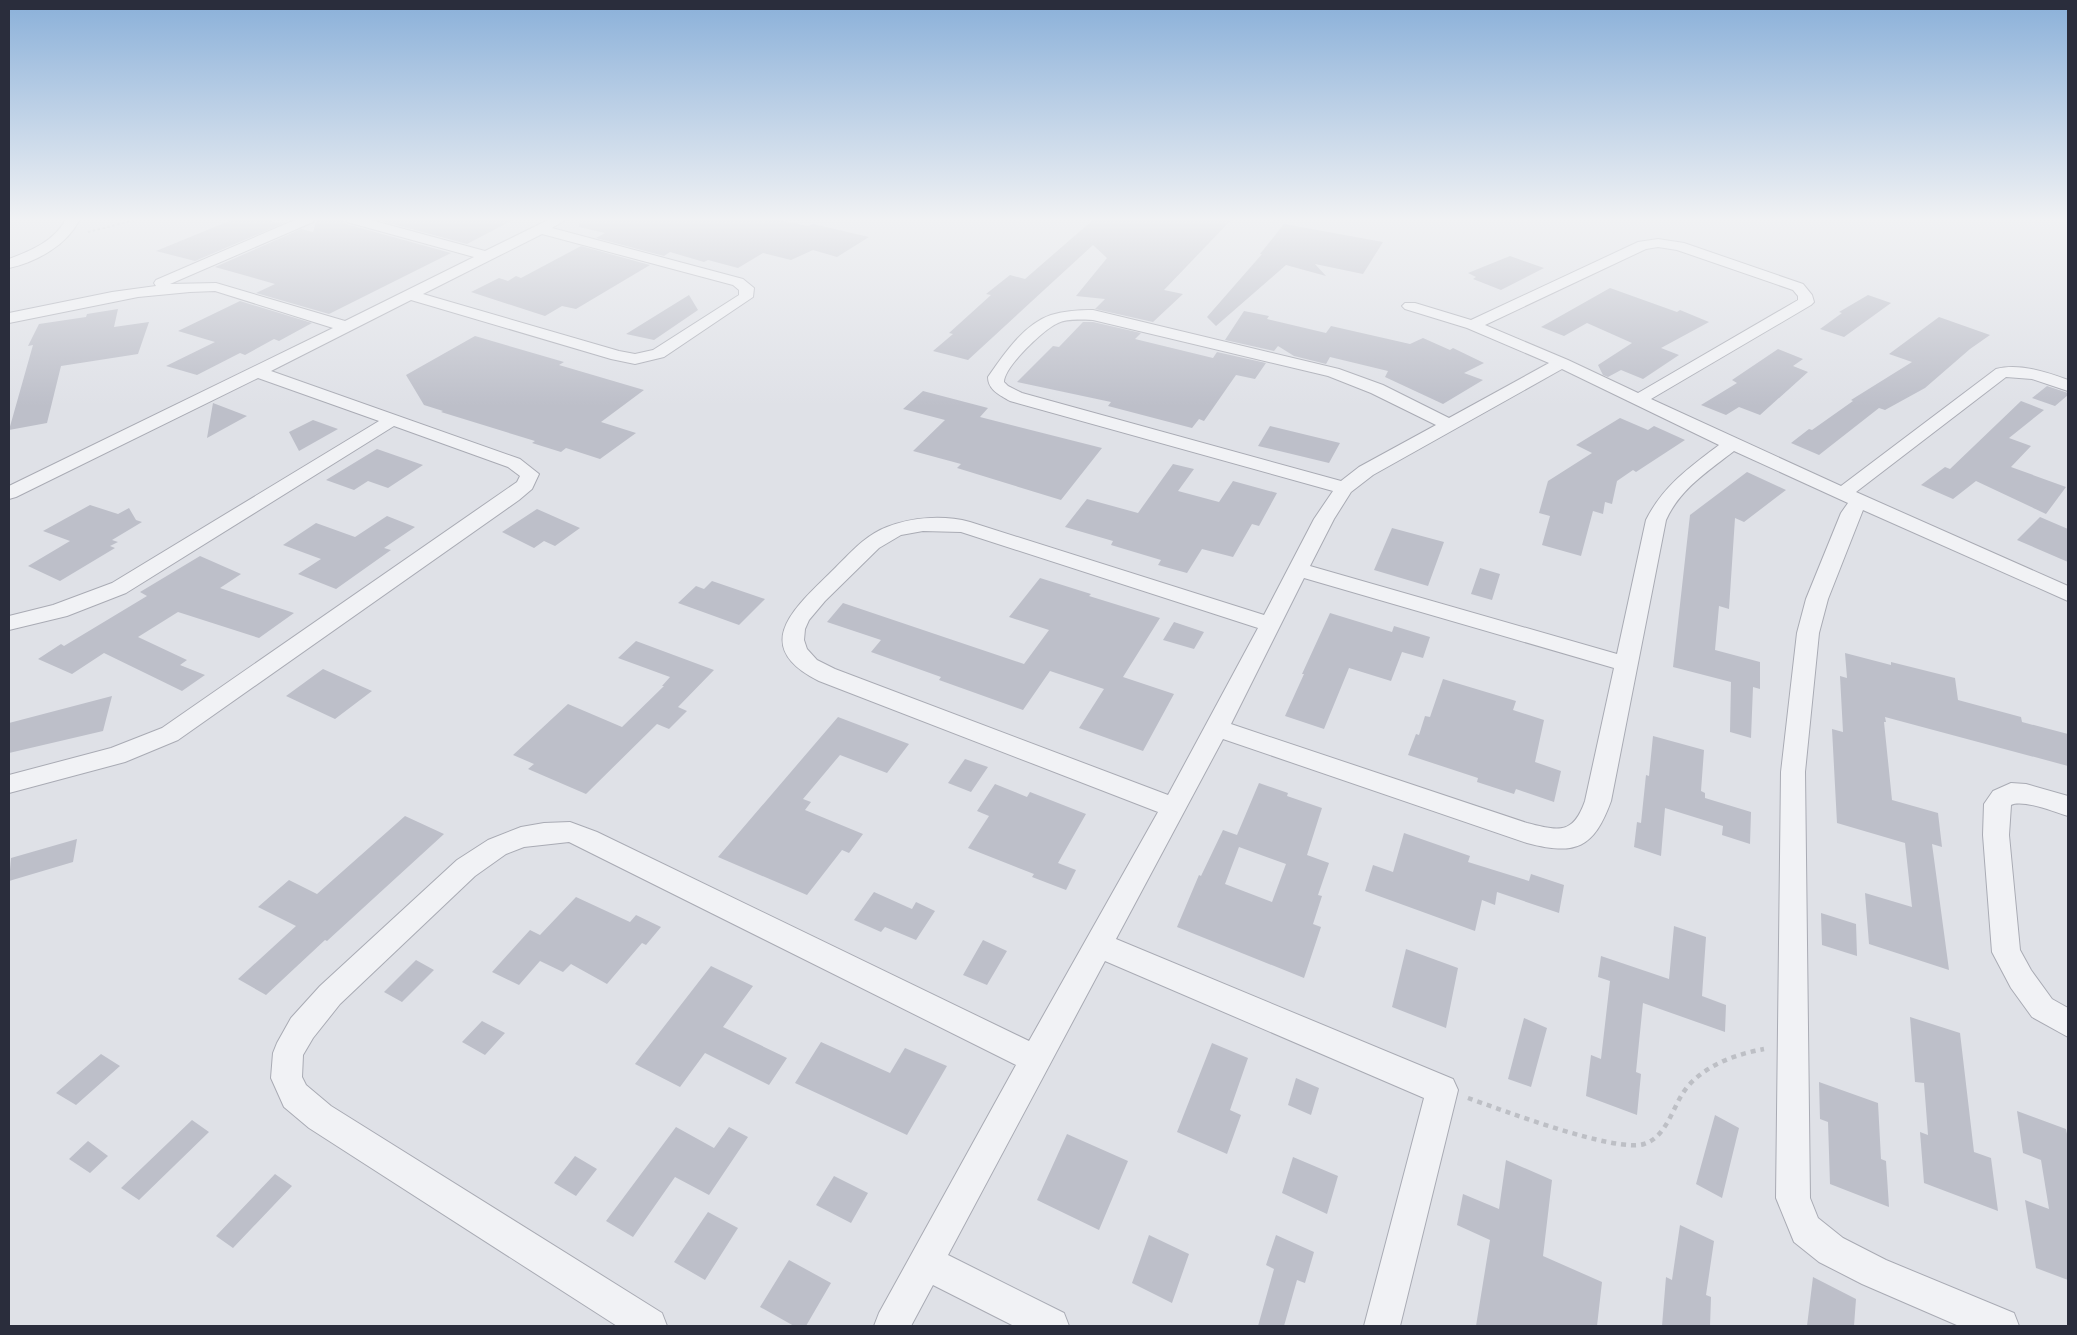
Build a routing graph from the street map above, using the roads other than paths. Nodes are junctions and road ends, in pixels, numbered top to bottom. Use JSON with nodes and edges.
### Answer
{"nodes":[{"id":1,"x":164,"y":281,"type":"edge"},
{"id":2,"x":438,"y":281,"type":"edge"},
{"id":3,"x":735,"y":281,"type":"edge"},
{"id":4,"x":1565,"y":281,"type":"edge"},
{"id":5,"x":1781,"y":281,"type":"edge"},
{"id":6,"x":137,"y":293,"type":"junction"},
{"id":7,"x":411,"y":295,"type":"junction"},
{"id":8,"x":1410,"y":306,"type":"dead end"},
{"id":9,"x":9,"y":318,"type":"edge"},
{"id":10,"x":1472,"y":325,"type":"junction"},
{"id":11,"x":347,"y":326,"type":"junction"},
{"id":12,"x":1562,"y":363,"type":"junction"},
{"id":13,"x":257,"y":372,"type":"junction"},
{"id":14,"x":2068,"y":386,"type":"edge"},
{"id":15,"x":1639,"y":400,"type":"junction"},
{"id":16,"x":394,"y":420,"type":"junction"},
{"id":17,"x":1450,"y":425,"type":"junction"},
{"id":18,"x":1732,"y":444,"type":"junction"},
{"id":19,"x":1344,"y":488,"type":"junction"},
{"id":20,"x":9,"y":493,"type":"edge"},
{"id":21,"x":1851,"y":496,"type":"junction"},
{"id":22,"x":1299,"y":570,"type":"junction"},
{"id":23,"x":2068,"y":594,"type":"edge"},
{"id":24,"x":9,"y":624,"type":"edge"},
{"id":25,"x":1270,"y":624,"type":"junction"},
{"id":26,"x":1626,"y":664,"type":"junction"},
{"id":27,"x":1217,"y":728,"type":"junction"},
{"id":28,"x":9,"y":784,"type":"edge"},
{"id":29,"x":2068,"y":806,"type":"edge"},
{"id":30,"x":1174,"y":808,"type":"junction"},
{"id":31,"x":1099,"y":946,"type":"junction"},
{"id":32,"x":2068,"y":1023,"type":"edge"},
{"id":33,"x":1035,"y":1059,"type":"junction"},
{"id":34,"x":927,"y":1263,"type":"junction"},
{"id":35,"x":649,"y":1326,"type":"edge"},
{"id":36,"x":892,"y":1326,"type":"edge"},
{"id":37,"x":1051,"y":1326,"type":"edge"},
{"id":38,"x":1382,"y":1326,"type":"edge"},
{"id":39,"x":2001,"y":1326,"type":"edge"}],
"edges":[{"from":1,"to":6,"type":"street"},
{"from":2,"to":7,"type":"street"},
{"from":3,"to":7,"type":"street"},
{"from":4,"to":10,"type":"street"},
{"from":5,"to":15,"type":"street"},
{"from":6,"to":9,"type":"street"},
{"from":6,"to":11,"type":"street"},
{"from":7,"to":11,"type":"street"},
{"from":8,"to":10,"type":"street"},
{"from":10,"to":12,"type":"street"},
{"from":11,"to":13,"type":"street"},
{"from":12,"to":15,"type":"street"},
{"from":12,"to":17,"type":"street"},
{"from":13,"to":16,"type":"street"},
{"from":13,"to":20,"type":"street"},
{"from":14,"to":21,"type":"street"},
{"from":15,"to":18,"type":"street"},
{"from":16,"to":24,"type":"street"},
{"from":16,"to":28,"type":"street"},
{"from":17,"to":19,"type":"street"},
{"from":17,"to":19,"type":"street"},
{"from":18,"to":21,"type":"street"},
{"from":18,"to":26,"type":"street"},
{"from":19,"to":22,"type":"street"},
{"from":21,"to":23,"type":"street"},
{"from":21,"to":39,"type":"street"},
{"from":22,"to":25,"type":"street"},
{"from":22,"to":26,"type":"street"},
{"from":25,"to":27,"type":"street"},
{"from":25,"to":30,"type":"street"},
{"from":26,"to":27,"type":"street"},
{"from":27,"to":30,"type":"street"},
{"from":29,"to":32,"type":"street"},
{"from":30,"to":31,"type":"street"},
{"from":31,"to":33,"type":"street"},
{"from":31,"to":38,"type":"street"},
{"from":33,"to":34,"type":"street"},
{"from":33,"to":35,"type":"street"},
{"from":34,"to":36,"type":"street"},
{"from":34,"to":37,"type":"street"}]}
